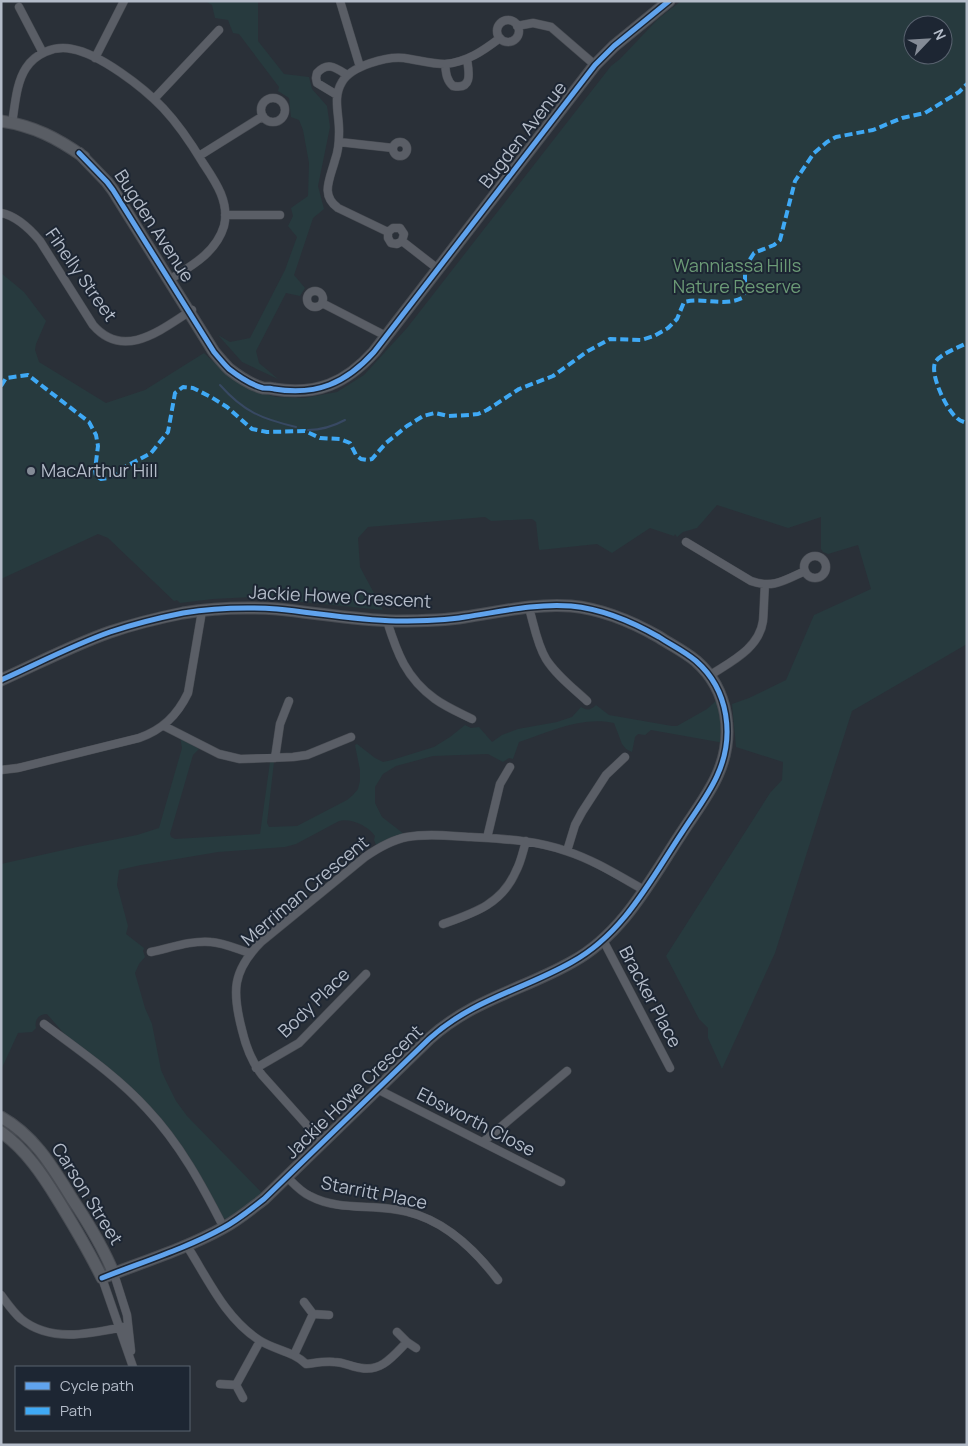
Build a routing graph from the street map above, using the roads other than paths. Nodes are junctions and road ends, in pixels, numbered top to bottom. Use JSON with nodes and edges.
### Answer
{"nodes":[{"id":1,"x":124,"y":1,"type":"edge"},
{"id":2,"x":340,"y":1,"type":"edge"},
{"id":3,"x":669,"y":1,"type":"edge"},
{"id":4,"x":19,"y":7,"type":"dead end"},
{"id":5,"x":517,"y":26,"type":"junction"},
{"id":6,"x":219,"y":30,"type":"dead end"},
{"id":7,"x":500,"y":38,"type":"junction"},
{"id":8,"x":43,"y":53,"type":"junction"},
{"id":9,"x":95,"y":58,"type":"junction"},
{"id":10,"x":466,"y":59,"type":"junction"},
{"id":11,"x":445,"y":64,"type":"junction"},
{"id":12,"x":595,"y":65,"type":"junction"},
{"id":13,"x":360,"y":67,"type":"junction"},
{"id":14,"x":347,"y":75,"type":"junction"},
{"id":15,"x":336,"y":95,"type":"junction"},
{"id":16,"x":154,"y":100,"type":"junction"},
{"id":17,"x":263,"y":116,"type":"dead end"},
{"id":18,"x":7,"y":122,"type":"edge"},
{"id":19,"x":339,"y":142,"type":"junction"},
{"id":20,"x":393,"y":148,"type":"dead end"},
{"id":21,"x":199,"y":156,"type":"junction"},
{"id":22,"x":1,"y":213,"type":"edge"},
{"id":23,"x":225,"y":214,"type":"junction"},
{"id":24,"x":280,"y":215,"type":"dead end"},
{"id":25,"x":388,"y":232,"type":"junction"},
{"id":26,"x":402,"y":241,"type":"junction"},
{"id":27,"x":438,"y":269,"type":"junction"},
{"id":28,"x":171,"y":279,"type":"junction"},
{"id":29,"x":322,"y":303,"type":"dead end"},
{"id":30,"x":190,"y":311,"type":"junction"},
{"id":31,"x":386,"y":336,"type":"junction"},
{"id":32,"x":686,"y":542,"type":"dead end"},
{"id":33,"x":805,"y":571,"type":"dead end"},
{"id":34,"x":765,"y":585,"type":"junction"},
{"id":35,"x":529,"y":608,"type":"junction"},
{"id":36,"x":202,"y":611,"type":"junction"},
{"id":37,"x":387,"y":621,"type":"junction"},
{"id":38,"x":709,"y":676,"type":"junction"},
{"id":39,"x":1,"y":680,"type":"edge"},
{"id":40,"x":290,"y":701,"type":"dead end"},
{"id":41,"x":587,"y":701,"type":"dead end"},
{"id":42,"x":472,"y":720,"type":"dead end"},
{"id":43,"x":164,"y":726,"type":"junction"},
{"id":44,"x":351,"y":738,"type":"dead end"},
{"id":45,"x":625,"y":757,"type":"dead end"},
{"id":46,"x":276,"y":758,"type":"junction"},
{"id":47,"x":510,"y":767,"type":"dead end"},
{"id":48,"x":1,"y":770,"type":"edge"},
{"id":49,"x":488,"y":838,"type":"junction"},
{"id":50,"x":526,"y":841,"type":"junction"},
{"id":51,"x":567,"y":851,"type":"junction"},
{"id":52,"x":644,"y":890,"type":"junction"},
{"id":53,"x":443,"y":924,"type":"dead end"},
{"id":54,"x":603,"y":940,"type":"junction"},
{"id":55,"x":151,"y":952,"type":"dead end"},
{"id":56,"x":250,"y":953,"type":"junction"},
{"id":57,"x":366,"y":974,"type":"dead end"},
{"id":58,"x":44,"y":1024,"type":"dead end"},
{"id":59,"x":256,"y":1068,"type":"junction"},
{"id":60,"x":670,"y":1068,"type":"dead end"},
{"id":61,"x":567,"y":1071,"type":"dead end"},
{"id":62,"x":377,"y":1089,"type":"junction"},
{"id":63,"x":1,"y":1117,"type":"edge"},
{"id":64,"x":1,"y":1132,"type":"edge"},
{"id":65,"x":322,"y":1142,"type":"junction"},
{"id":66,"x":483,"y":1142,"type":"junction"},
{"id":67,"x":286,"y":1177,"type":"junction"},
{"id":68,"x":562,"y":1182,"type":"dead end"},
{"id":69,"x":224,"y":1228,"type":"junction"},
{"id":70,"x":187,"y":1246,"type":"junction"},
{"id":71,"x":114,"y":1274,"type":"junction"},
{"id":72,"x":102,"y":1278,"type":"junction"},
{"id":73,"x":498,"y":1280,"type":"dead end"},
{"id":74,"x":1,"y":1295,"type":"edge"},
{"id":75,"x":304,"y":1302,"type":"dead end"},
{"id":76,"x":313,"y":1314,"type":"junction"},
{"id":77,"x":329,"y":1315,"type":"dead end"},
{"id":78,"x":124,"y":1327,"type":"junction"},
{"id":79,"x":397,"y":1332,"type":"dead end"},
{"id":80,"x":260,"y":1341,"type":"junction"},
{"id":81,"x":407,"y":1342,"type":"junction"},
{"id":82,"x":416,"y":1348,"type":"dead end"},
{"id":83,"x":294,"y":1355,"type":"junction"},
{"id":84,"x":132,"y":1365,"type":"edge"},
{"id":85,"x":220,"y":1384,"type":"dead end"},
{"id":86,"x":236,"y":1385,"type":"junction"},
{"id":87,"x":243,"y":1398,"type":"dead end"}],
"edges":[{"from":1,"to":9,"type":"street"},
{"from":2,"to":13,"type":"street"},
{"from":3,"to":12,"type":"street","name":"Bugden Avenue"},
{"from":4,"to":8,"type":"street"},
{"from":5,"to":7,"type":"street"},
{"from":5,"to":7,"type":"street"},
{"from":5,"to":12,"type":"street"},
{"from":6,"to":16,"type":"street"},
{"from":7,"to":10,"type":"street"},
{"from":8,"to":9,"type":"street"},
{"from":8,"to":18,"type":"street"},
{"from":9,"to":16,"type":"street"},
{"from":10,"to":11,"type":"street"},
{"from":10,"to":11,"type":"street"},
{"from":11,"to":13,"type":"street"},
{"from":12,"to":27,"type":"street","name":"Bugden Avenue"},
{"from":13,"to":14,"type":"street"},
{"from":14,"to":15,"type":"street"},
{"from":14,"to":15,"type":"street"},
{"from":15,"to":19,"type":"street"},
{"from":16,"to":21,"type":"street"},
{"from":17,"to":21,"type":"street"},
{"from":18,"to":28,"type":"street","name":"Bugden Avenue"},
{"from":19,"to":20,"type":"street"},
{"from":19,"to":25,"type":"street"},
{"from":21,"to":23,"type":"street"},
{"from":22,"to":30,"type":"street","name":"Fihelly Street"},
{"from":23,"to":24,"type":"street"},
{"from":23,"to":28,"type":"street"},
{"from":25,"to":26,"type":"street"},
{"from":25,"to":26,"type":"street"},
{"from":26,"to":27,"type":"street"},
{"from":27,"to":31,"type":"street","name":"Bugden Avenue"},
{"from":28,"to":30,"type":"street","name":"Bugden Avenue"},
{"from":29,"to":31,"type":"street"},
{"from":30,"to":31,"type":"street","name":"Bugden Avenue"},
{"from":32,"to":34,"type":"street"},
{"from":33,"to":34,"type":"street"},
{"from":34,"to":38,"type":"street"},
{"from":35,"to":37,"type":"street","name":"Jackie Howe Crescent"},
{"from":35,"to":38,"type":"street","name":"Jackie Howe Crescent"},
{"from":35,"to":41,"type":"street"},
{"from":36,"to":37,"type":"street","name":"Jackie Howe Crescent"},
{"from":36,"to":39,"type":"street","name":"Jackie Howe Crescent"},
{"from":36,"to":43,"type":"street"},
{"from":37,"to":42,"type":"street"},
{"from":38,"to":52,"type":"street","name":"Jackie Howe Crescent"},
{"from":40,"to":46,"type":"street"},
{"from":43,"to":46,"type":"street"},
{"from":43,"to":48,"type":"street"},
{"from":44,"to":46,"type":"street"},
{"from":45,"to":51,"type":"street"},
{"from":47,"to":49,"type":"street"},
{"from":49,"to":50,"type":"street","name":"Merriman Crescent"},
{"from":49,"to":56,"type":"street","name":"Merriman Crescent"},
{"from":50,"to":51,"type":"street","name":"Merriman Crescent"},
{"from":50,"to":53,"type":"street"},
{"from":51,"to":52,"type":"street","name":"Merriman Crescent"},
{"from":52,"to":54,"type":"street","name":"Jackie Howe Crescent"},
{"from":54,"to":60,"type":"street","name":"Bracker Place"},
{"from":54,"to":62,"type":"street","name":"Jackie Howe Crescent"},
{"from":55,"to":56,"type":"street"},
{"from":56,"to":59,"type":"street","name":"Merriman Crescent"},
{"from":57,"to":59,"type":"street","name":"Body Place"},
{"from":58,"to":69,"type":"street"},
{"from":59,"to":65,"type":"street","name":"Merriman Crescent"},
{"from":61,"to":66,"type":"street"},
{"from":62,"to":65,"type":"street","name":"Jackie Howe Crescent"},
{"from":62,"to":66,"type":"street","name":"Ebsworth Close"},
{"from":63,"to":71,"type":"street","name":"Carson Street"},
{"from":64,"to":72,"type":"street","name":"Carson Street"},
{"from":65,"to":67,"type":"street","name":"Jackie Howe Crescent"},
{"from":66,"to":68,"type":"street","name":"Ebsworth Close"},
{"from":67,"to":69,"type":"street","name":"Jackie Howe Crescent"},
{"from":67,"to":73,"type":"street","name":"Starritt Place"},
{"from":69,"to":70,"type":"street","name":"Jackie Howe Crescent"},
{"from":70,"to":71,"type":"street","name":"Jackie Howe Crescent"},
{"from":70,"to":80,"type":"street"},
{"from":71,"to":72,"type":"street","name":"Jackie Howe Crescent"},
{"from":71,"to":78,"type":"street","name":"Carson Street"},
{"from":72,"to":78,"type":"street","name":"Carson Street"},
{"from":74,"to":78,"type":"street"},
{"from":75,"to":76,"type":"street"},
{"from":76,"to":77,"type":"street"},
{"from":76,"to":83,"type":"street"},
{"from":78,"to":84,"type":"street","name":"Carson Street"},
{"from":79,"to":81,"type":"street"},
{"from":80,"to":83,"type":"street"},
{"from":80,"to":86,"type":"street"},
{"from":81,"to":82,"type":"street"},
{"from":81,"to":83,"type":"street"},
{"from":85,"to":86,"type":"street"},
{"from":86,"to":87,"type":"street"}]}
